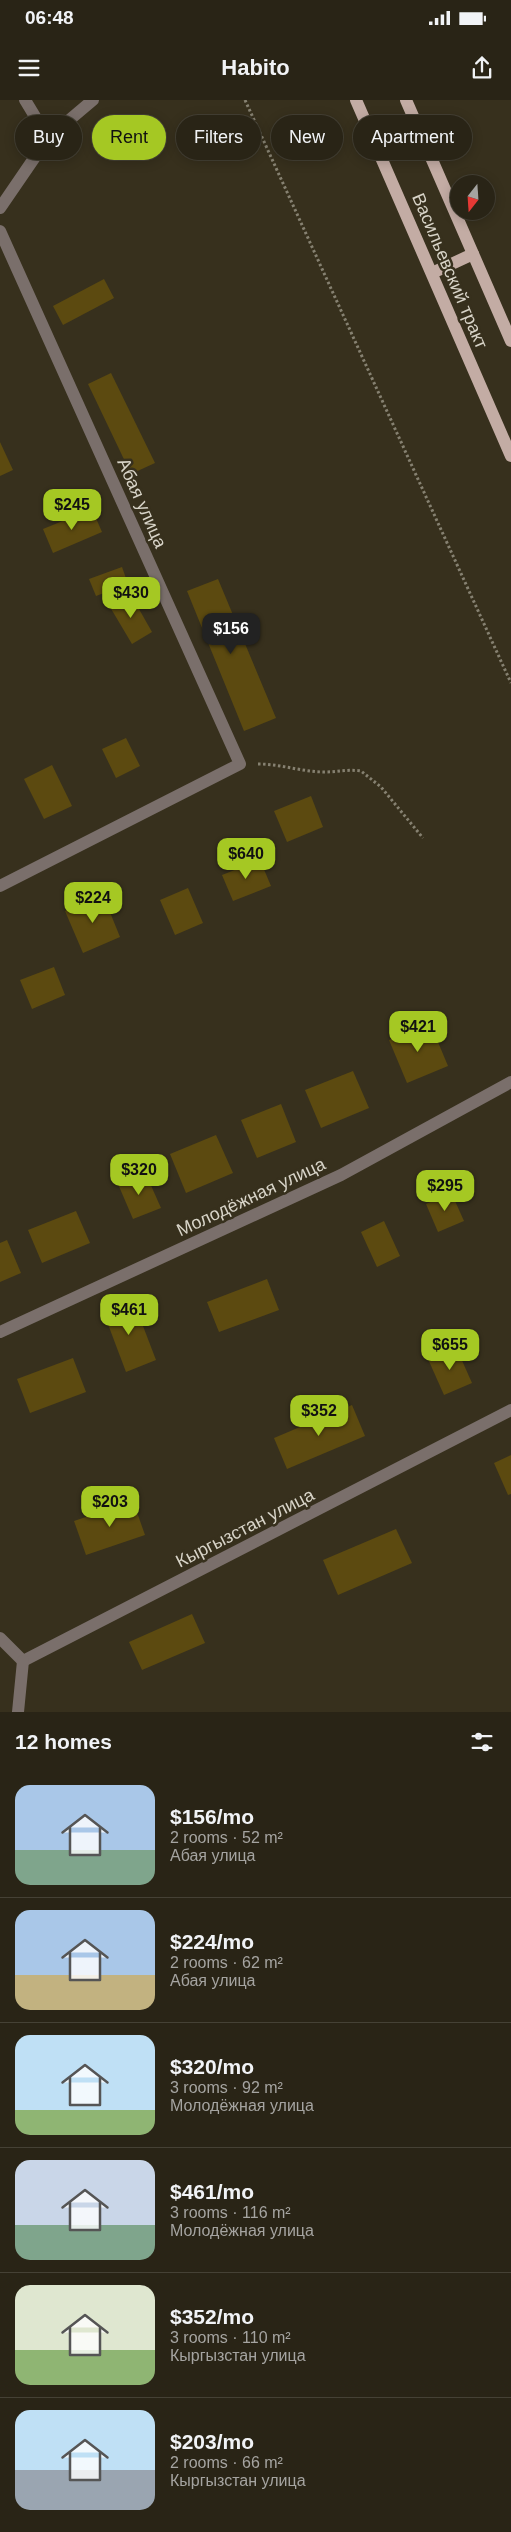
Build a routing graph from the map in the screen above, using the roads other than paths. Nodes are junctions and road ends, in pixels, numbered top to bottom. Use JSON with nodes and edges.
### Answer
{"nodes":[{"id":1,"x":25,"y":100,"type":"edge"},
{"id":2,"x":93,"y":100,"type":"edge"},
{"id":3,"x":356,"y":100,"type":"edge"},
{"id":4,"x":406,"y":100,"type":"edge"},
{"id":5,"x":34,"y":115,"type":"edge"},
{"id":6,"x":75,"y":115,"type":"edge"},
{"id":7,"x":33,"y":160,"type":"edge"},
{"id":8,"x":0,"y":208,"type":"edge"},
{"id":9,"x":0,"y":231,"type":"edge"},
{"id":10,"x":473,"y":254,"type":"junction"},
{"id":11,"x":432,"y":273,"type":"junction"},
{"id":12,"x":511,"y":341,"type":"edge"},
{"id":13,"x":511,"y":456,"type":"edge"},
{"id":14,"x":0,"y":886,"type":"edge"},
{"id":15,"x":511,"y":1082,"type":"edge"},
{"id":16,"x":0,"y":1332,"type":"edge"},
{"id":17,"x":511,"y":1410,"type":"edge"},
{"id":18,"x":0,"y":1638,"type":"edge"},
{"id":19,"x":23,"y":1661,"type":"junction"},
{"id":20,"x":18,"y":1712,"type":"edge"}],
"edges":[{"from":1,"to":5,"type":"street"},
{"from":2,"to":6,"type":"street"},
{"from":3,"to":11,"type":"main road","name":"Васильевский тракт"},
{"from":4,"to":10,"type":"main road","name":"Васильевский тракт"},
{"from":7,"to":8,"type":"street"},
{"from":9,"to":14,"type":"street","name":"Абая улица"},
{"from":10,"to":11,"type":"main road"},
{"from":10,"to":12,"type":"main road","name":"Васильевский тракт"},
{"from":11,"to":13,"type":"main road","name":"Васильевский тракт"},
{"from":15,"to":16,"type":"street","name":"Молодёжная улица"},
{"from":17,"to":19,"type":"street","name":"Кыргызстан улица"},
{"from":18,"to":19,"type":"street"},
{"from":19,"to":20,"type":"street"}]}
